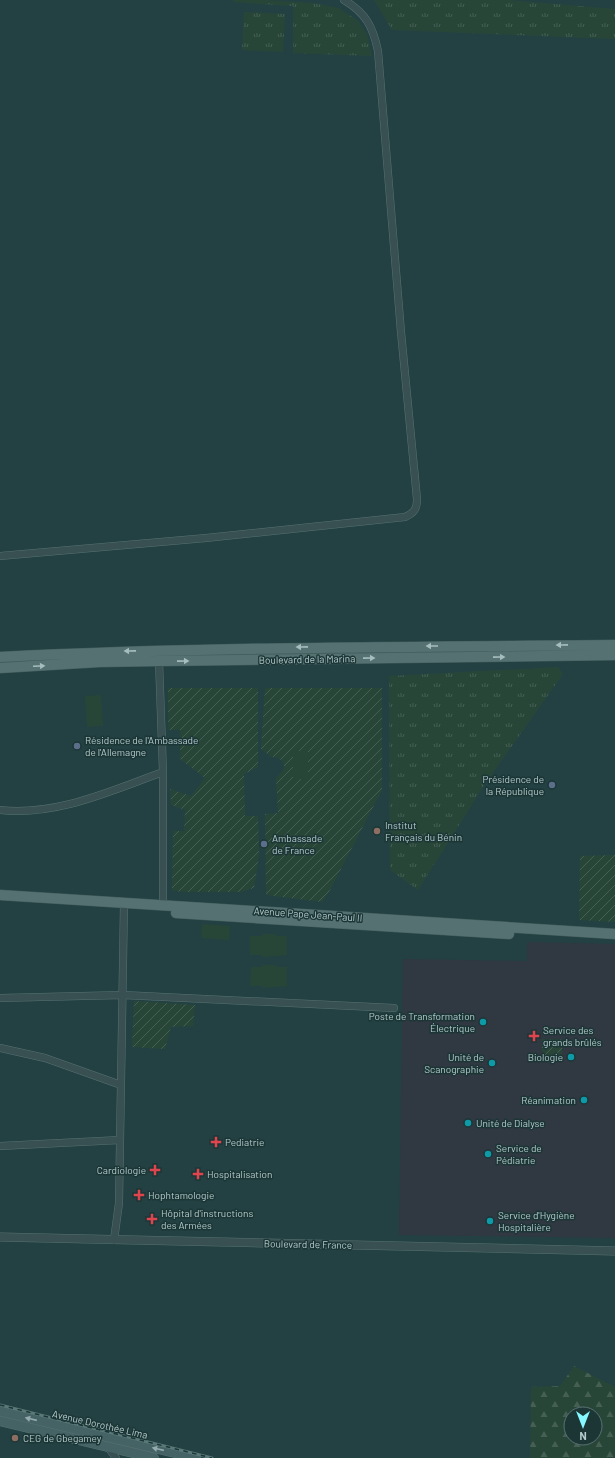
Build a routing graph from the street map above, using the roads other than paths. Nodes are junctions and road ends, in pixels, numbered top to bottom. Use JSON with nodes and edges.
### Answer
{"nodes":[{"id":1,"x":344,"y":0,"type":"edge"},
{"id":2,"x":0,"y":556,"type":"edge"},
{"id":3,"x":615,"y":645,"type":"edge"},
{"id":4,"x":585,"y":650,"type":"junction"},
{"id":5,"x":613,"y":655,"type":"edge"},
{"id":6,"x":0,"y":657,"type":"edge"},
{"id":7,"x":159,"y":661,"type":"junction"},
{"id":8,"x":0,"y":668,"type":"edge"},
{"id":9,"x":163,"y":772,"type":"junction"},
{"id":10,"x":0,"y":810,"type":"edge"},
{"id":11,"x":0,"y":895,"type":"edge"},
{"id":12,"x":0,"y":901,"type":"edge"},
{"id":13,"x":163,"y":905,"type":"junction"},
{"id":14,"x":124,"y":906,"type":"junction"},
{"id":15,"x":452,"y":927,"type":"junction"},
{"id":16,"x":615,"y":934,"type":"edge"},
{"id":17,"x":615,"y":940,"type":"edge"},
{"id":18,"x":122,"y":995,"type":"junction"},
{"id":19,"x":0,"y":998,"type":"edge"},
{"id":20,"x":394,"y":1008,"type":"dead end"},
{"id":21,"x":0,"y":1048,"type":"edge"},
{"id":22,"x":121,"y":1085,"type":"junction"},
{"id":23,"x":120,"y":1140,"type":"junction"},
{"id":24,"x":0,"y":1146,"type":"edge"},
{"id":25,"x":0,"y":1237,"type":"edge"},
{"id":26,"x":114,"y":1240,"type":"junction"},
{"id":27,"x":615,"y":1251,"type":"edge"},
{"id":28,"x":0,"y":1411,"type":"edge"},
{"id":29,"x":0,"y":1421,"type":"edge"},
{"id":30,"x":108,"y":1447,"type":"junction"},
{"id":31,"x":116,"y":1458,"type":"edge"},
{"id":32,"x":154,"y":1458,"type":"edge"},
{"id":33,"x":196,"y":1458,"type":"edge"}],
"edges":[{"from":1,"to":2,"type":"street"},
{"from":3,"to":4,"type":"main road","name":"Boulevard de la Marina"},
{"from":3,"to":5,"type":"main road"},
{"from":4,"to":5,"type":"main road","name":"Boulevard de la Marina"},
{"from":4,"to":6,"type":"main road","name":"Boulevard de la Marina","one_way":true},
{"from":7,"to":4,"type":"main road","name":"Boulevard de la Marina","one_way":true},
{"from":8,"to":7,"type":"main road","name":"Boulevard de la Marina","one_way":true},
{"from":7,"to":9,"type":"street"},
{"from":9,"to":10,"type":"street"},
{"from":9,"to":13,"type":"street"},
{"from":11,"to":14,"type":"main road","name":"Avenue Pape Jean-Paul II"},
{"from":12,"to":14,"type":"main road","name":"Avenue Pape Jean-Paul II"},
{"from":13,"to":14,"type":"main road","name":"Avenue Pape Jean-Paul II"},
{"from":13,"to":15,"type":"main road","name":"Avenue Pape Jean-Paul II"},
{"from":14,"to":15,"type":"main road","name":"Avenue Pape Jean-Paul II"},
{"from":14,"to":18,"type":"street"},
{"from":15,"to":16,"type":"main road","name":"Avenue Pape Jean-Paul II"},
{"from":15,"to":17,"type":"main road","name":"Avenue Pape Jean-Paul II"},
{"from":18,"to":19,"type":"street"},
{"from":18,"to":20,"type":"street"},
{"from":18,"to":22,"type":"street"},
{"from":21,"to":22,"type":"street"},
{"from":22,"to":23,"type":"street"},
{"from":23,"to":24,"type":"street"},
{"from":23,"to":26,"type":"street"},
{"from":25,"to":26,"type":"street","name":"Boulevard de France"},
{"from":26,"to":27,"type":"street","name":"Boulevard de France"},
{"from":33,"to":28,"type":"main road","name":"Avenue Dorothée Lima","one_way":true},
{"from":29,"to":30,"type":"main road","name":"Avenue Dorothée Lima"},
{"from":30,"to":31,"type":"street"},
{"from":30,"to":32,"type":"main road","name":"Avenue Dorothée Lima"}]}
